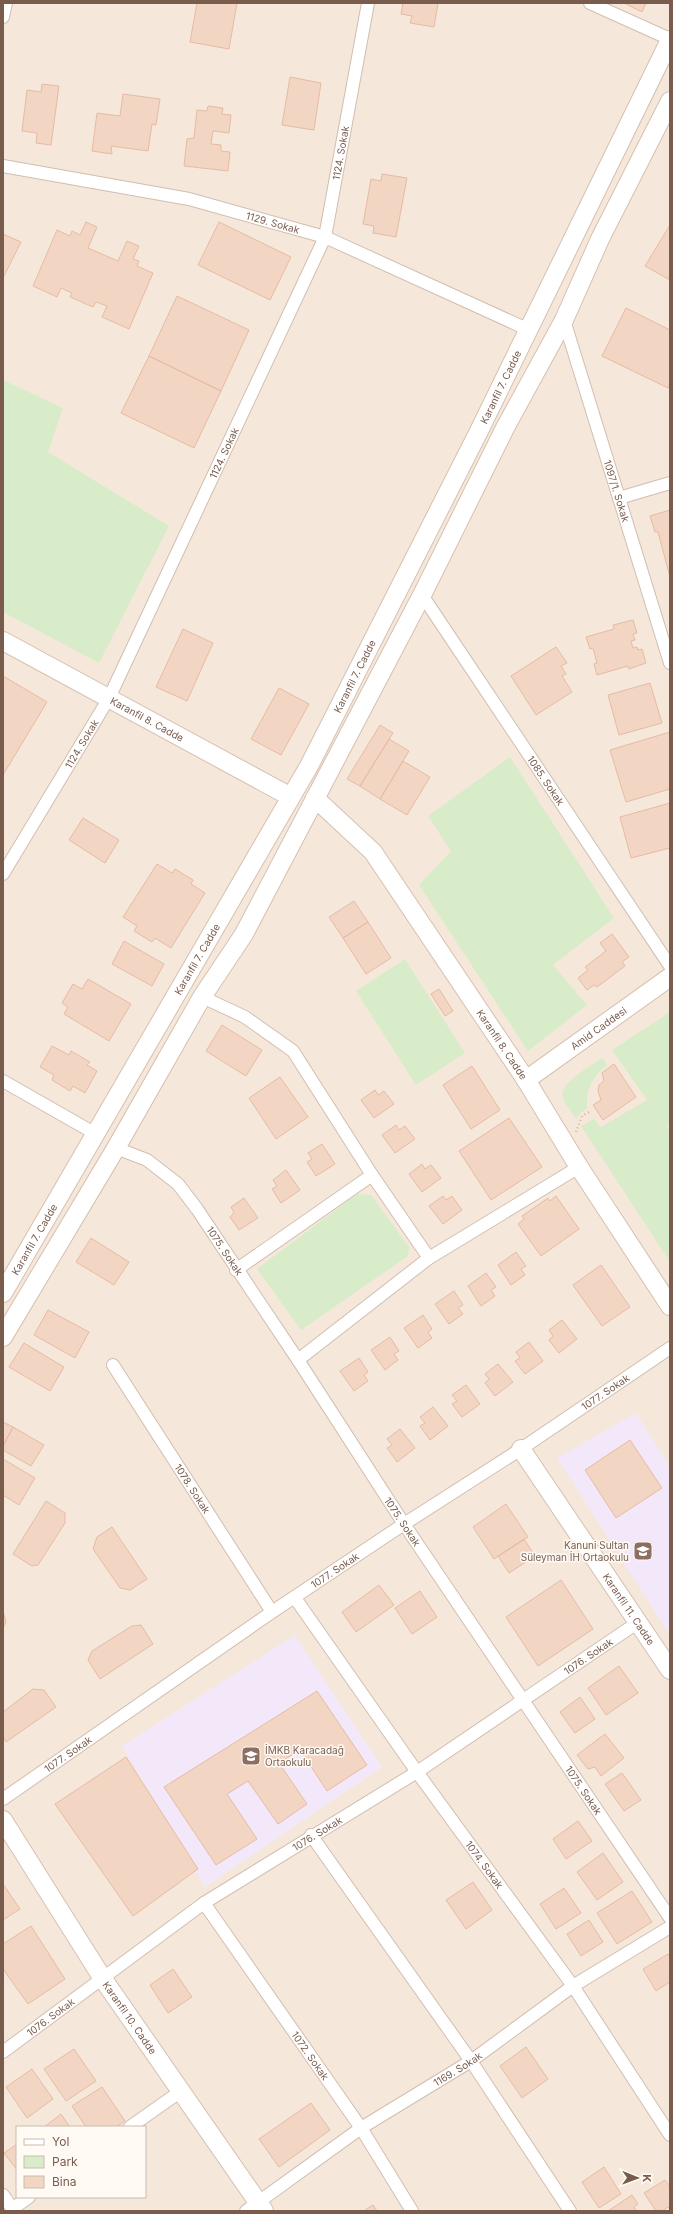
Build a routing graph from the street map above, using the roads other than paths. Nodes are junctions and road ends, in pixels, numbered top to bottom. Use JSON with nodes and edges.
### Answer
{"nodes":[{"id":1,"x":6,"y":3,"type":"edge"},
{"id":2,"x":368,"y":3,"type":"edge"},
{"id":3,"x":590,"y":3,"type":"edge"},
{"id":4,"x":3,"y":17,"type":"edge"},
{"id":5,"x":670,"y":39,"type":"edge"},
{"id":6,"x":670,"y":101,"type":"edge"},
{"id":7,"x":3,"y":166,"type":"edge"},
{"id":8,"x":326,"y":236,"type":"junction"},
{"id":9,"x":564,"y":320,"type":"junction"},
{"id":10,"x":527,"y":329,"type":"junction"},
{"id":11,"x":670,"y":483,"type":"edge"},
{"id":12,"x":619,"y":498,"type":"junction"},
{"id":13,"x":422,"y":595,"type":"junction"},
{"id":14,"x":3,"y":641,"type":"edge"},
{"id":15,"x":670,"y":663,"type":"edge"},
{"id":16,"x":109,"y":698,"type":"junction"},
{"id":17,"x":291,"y":797,"type":"junction"},
{"id":18,"x":315,"y":798,"type":"junction"},
{"id":19,"x":3,"y":874,"type":"edge"},
{"id":20,"x":670,"y":966,"type":"edge"},
{"id":21,"x":670,"y":977,"type":"edge"},
{"id":22,"x":202,"y":997,"type":"junction"},
{"id":23,"x":526,"y":1080,"type":"junction"},
{"id":24,"x":3,"y":1081,"type":"edge"},
{"id":25,"x":96,"y":1134,"type":"junction"},
{"id":26,"x":116,"y":1148,"type":"junction"},
{"id":27,"x":579,"y":1167,"type":"junction"},
{"id":28,"x":372,"y":1175,"type":"junction"},
{"id":29,"x":429,"y":1258,"type":"junction"},
{"id":30,"x":236,"y":1270,"type":"junction"},
{"id":31,"x":3,"y":1293,"type":"edge"},
{"id":32,"x":670,"y":1306,"type":"edge"},
{"id":33,"x":3,"y":1337,"type":"edge"},
{"id":34,"x":670,"y":1348,"type":"edge"},
{"id":35,"x":298,"y":1360,"type":"junction"},
{"id":36,"x":113,"y":1365,"type":"dead end"},
{"id":37,"x":520,"y":1449,"type":"junction"},
{"id":38,"x":404,"y":1524,"type":"junction"},
{"id":39,"x":295,"y":1598,"type":"junction"},
{"id":40,"x":272,"y":1612,"type":"junction"},
{"id":41,"x":637,"y":1623,"type":"junction"},
{"id":42,"x":670,"y":1670,"type":"edge"},
{"id":43,"x":525,"y":1700,"type":"junction"},
{"id":44,"x":417,"y":1772,"type":"junction"},
{"id":45,"x":3,"y":1798,"type":"edge"},
{"id":46,"x":3,"y":1820,"type":"edge"},
{"id":47,"x":312,"y":1835,"type":"junction"},
{"id":48,"x":204,"y":1904,"type":"junction"},
{"id":49,"x":670,"y":1918,"type":"edge"},
{"id":50,"x":670,"y":1927,"type":"edge"},
{"id":51,"x":103,"y":1979,"type":"junction"},
{"id":52,"x":573,"y":1986,"type":"junction"},
{"id":53,"x":3,"y":2052,"type":"edge"},
{"id":54,"x":471,"y":2061,"type":"junction"},
{"id":55,"x":181,"y":2091,"type":"junction"},
{"id":56,"x":131,"y":2126,"type":"edge"},
{"id":57,"x":361,"y":2128,"type":"junction"},
{"id":58,"x":670,"y":2135,"type":"edge"},
{"id":59,"x":3,"y":2195,"type":"edge"},
{"id":60,"x":28,"y":2198,"type":"edge"},
{"id":61,"x":256,"y":2208,"type":"edge"},
{"id":62,"x":13,"y":2210,"type":"edge"},
{"id":63,"x":412,"y":2211,"type":"edge"},
{"id":64,"x":570,"y":2211,"type":"edge"}],
"edges":[{"from":1,"to":4,"type":"street"},
{"from":2,"to":8,"type":"street","name":"1124. Sokak"},
{"from":3,"to":5,"type":"street"},
{"from":5,"to":10,"type":"street","name":"Karanfil 7. Cadde"},
{"from":6,"to":9,"type":"street"},
{"from":7,"to":8,"type":"street","name":"1129. Sokak"},
{"from":8,"to":10,"type":"street","name":"1129. Sokak"},
{"from":8,"to":16,"type":"street","name":"1124. Sokak"},
{"from":9,"to":12,"type":"street","name":"1097/1. Sokak"},
{"from":9,"to":13,"type":"street"},
{"from":10,"to":17,"type":"street","name":"Karanfil 7. Cadde"},
{"from":11,"to":12,"type":"street"},
{"from":12,"to":15,"type":"street","name":"1097/1. Sokak"},
{"from":13,"to":18,"type":"street"},
{"from":13,"to":20,"type":"street","name":"1085. Sokak"},
{"from":14,"to":16,"type":"street","name":"Karanfil 8. Cadde"},
{"from":16,"to":17,"type":"street","name":"Karanfil 8. Cadde"},
{"from":16,"to":19,"type":"street","name":"1124. Sokak"},
{"from":17,"to":25,"type":"street","name":"Karanfil 7. Cadde"},
{"from":18,"to":22,"type":"street"},
{"from":18,"to":23,"type":"street","name":"Karanfil 8. Cadde"},
{"from":21,"to":23,"type":"street","name":"Amid Caddesi"},
{"from":22,"to":26,"type":"street"},
{"from":22,"to":28,"type":"street"},
{"from":23,"to":27,"type":"street","name":"Karanfil 8. Cadde"},
{"from":24,"to":25,"type":"street"},
{"from":25,"to":31,"type":"street","name":"Karanfil 7. Cadde"},
{"from":26,"to":30,"type":"street","name":"1075. Sokak"},
{"from":26,"to":33,"type":"street"},
{"from":27,"to":29,"type":"street"},
{"from":27,"to":32,"type":"street","name":"Karanfil 8. Cadde"},
{"from":28,"to":29,"type":"street"},
{"from":28,"to":30,"type":"street"},
{"from":29,"to":35,"type":"street"},
{"from":30,"to":35,"type":"street","name":"1075. Sokak"},
{"from":34,"to":37,"type":"street","name":"1077. Sokak"},
{"from":35,"to":38,"type":"street","name":"1075. Sokak"},
{"from":36,"to":40,"type":"street","name":"1078. Sokak"},
{"from":37,"to":38,"type":"street","name":"1077. Sokak"},
{"from":37,"to":41,"type":"street","name":"Karanfil 11. Cadde"},
{"from":38,"to":39,"type":"street","name":"1077. Sokak"},
{"from":38,"to":43,"type":"street","name":"1075. Sokak"},
{"from":39,"to":40,"type":"street","name":"1077. Sokak"},
{"from":39,"to":44,"type":"street","name":"1074. Sokak"},
{"from":40,"to":45,"type":"street","name":"1077. Sokak"},
{"from":41,"to":42,"type":"street","name":"Karanfil 11. Cadde"},
{"from":41,"to":43,"type":"street","name":"1076. Sokak"},
{"from":43,"to":44,"type":"street","name":"1076. Sokak"},
{"from":43,"to":49,"type":"street","name":"1075. Sokak"},
{"from":44,"to":47,"type":"street","name":"1076. Sokak"},
{"from":44,"to":52,"type":"street","name":"1074. Sokak"},
{"from":46,"to":51,"type":"street","name":"Karanfil 10. Cadde"},
{"from":47,"to":48,"type":"street","name":"1076. Sokak"},
{"from":47,"to":54,"type":"street"},
{"from":48,"to":51,"type":"street","name":"1076. Sokak"},
{"from":48,"to":57,"type":"street","name":"1072. Sokak"},
{"from":50,"to":52,"type":"street","name":"1169. Sokak"},
{"from":51,"to":53,"type":"street","name":"1076. Sokak"},
{"from":51,"to":55,"type":"street","name":"Karanfil 10. Cadde"},
{"from":52,"to":54,"type":"street","name":"1169. Sokak"},
{"from":52,"to":58,"type":"street","name":"1074. Sokak"},
{"from":54,"to":57,"type":"street","name":"1169. Sokak"},
{"from":54,"to":64,"type":"street"},
{"from":55,"to":56,"type":"street"},
{"from":55,"to":61,"type":"street","name":"Karanfil 10. Cadde"},
{"from":57,"to":61,"type":"street","name":"1169. Sokak"},
{"from":57,"to":63,"type":"street","name":"1072. Sokak"},
{"from":59,"to":62,"type":"street"},
{"from":60,"to":62,"type":"street"}]}
